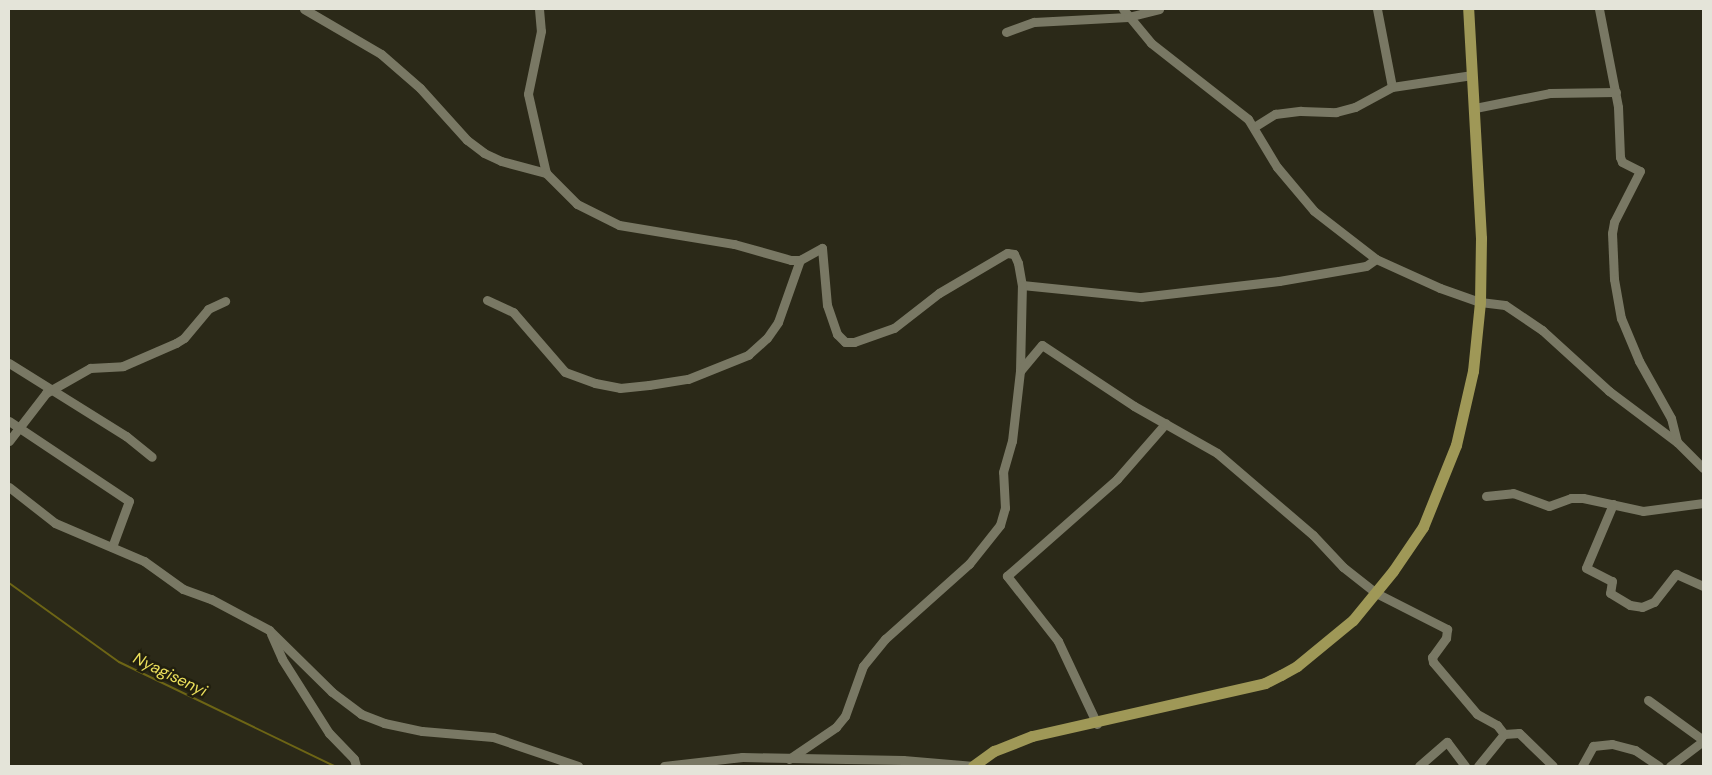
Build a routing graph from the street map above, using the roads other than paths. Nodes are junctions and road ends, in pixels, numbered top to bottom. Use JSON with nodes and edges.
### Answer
{"nodes":[{"id":1,"x":304,"y":9,"type":"edge"},
{"id":2,"x":540,"y":9,"type":"edge"},
{"id":3,"x":1159,"y":9,"type":"edge"},
{"id":4,"x":1377,"y":9,"type":"edge"},
{"id":5,"x":1468,"y":9,"type":"edge"},
{"id":6,"x":1599,"y":9,"type":"edge"},
{"id":7,"x":1125,"y":13,"type":"edge"},
{"id":8,"x":1006,"y":32,"type":"dead end"},
{"id":9,"x":1472,"y":75,"type":"junction"},
{"id":10,"x":1392,"y":86,"type":"junction"},
{"id":11,"x":1616,"y":92,"type":"junction"},
{"id":12,"x":1475,"y":108,"type":"junction"},
{"id":13,"x":1254,"y":127,"type":"junction"},
{"id":14,"x":546,"y":173,"type":"junction"},
{"id":15,"x":1376,"y":259,"type":"junction"},
{"id":16,"x":800,"y":260,"type":"junction"},
{"id":17,"x":1022,"y":285,"type":"junction"},
{"id":18,"x":487,"y":300,"type":"dead end"},
{"id":19,"x":225,"y":301,"type":"dead end"},
{"id":20,"x":1480,"y":302,"type":"junction"},
{"id":21,"x":9,"y":363,"type":"edge"},
{"id":22,"x":1020,"y":371,"type":"junction"},
{"id":23,"x":54,"y":389,"type":"junction"},
{"id":24,"x":9,"y":421,"type":"edge"},
{"id":25,"x":1166,"y":423,"type":"junction"},
{"id":26,"x":17,"y":427,"type":"junction"},
{"id":27,"x":9,"y":441,"type":"edge"},
{"id":28,"x":1677,"y":442,"type":"junction"},
{"id":29,"x":152,"y":457,"type":"dead end"},
{"id":30,"x":1703,"y":468,"type":"edge"},
{"id":31,"x":9,"y":487,"type":"edge"},
{"id":32,"x":1486,"y":496,"type":"dead end"},
{"id":33,"x":1703,"y":503,"type":"edge"},
{"id":34,"x":1613,"y":504,"type":"junction"},
{"id":35,"x":112,"y":547,"type":"junction"},
{"id":36,"x":1703,"y":586,"type":"edge"},
{"id":37,"x":1376,"y":593,"type":"junction"},
{"id":38,"x":269,"y":630,"type":"junction"},
{"id":39,"x":1648,"y":700,"type":"dead end"},
{"id":40,"x":1097,"y":724,"type":"junction"},
{"id":41,"x":1504,"y":734,"type":"junction"},
{"id":42,"x":1703,"y":741,"type":"edge"},
{"id":43,"x":789,"y":758,"type":"junction"},
{"id":44,"x":356,"y":766,"type":"edge"},
{"id":45,"x":578,"y":766,"type":"edge"},
{"id":46,"x":664,"y":766,"type":"edge"},
{"id":47,"x":973,"y":766,"type":"edge"},
{"id":48,"x":1419,"y":766,"type":"edge"},
{"id":49,"x":1465,"y":766,"type":"edge"},
{"id":50,"x":1478,"y":766,"type":"edge"},
{"id":51,"x":1553,"y":766,"type":"edge"},
{"id":52,"x":1582,"y":766,"type":"edge"},
{"id":53,"x":1659,"y":766,"type":"edge"},
{"id":54,"x":1670,"y":766,"type":"edge"}],
"edges":[{"from":1,"to":14,"type":"street"},
{"from":2,"to":14,"type":"street"},
{"from":3,"to":7,"type":"street"},
{"from":4,"to":10,"type":"street"},
{"from":5,"to":9,"type":"main road"},
{"from":6,"to":11,"type":"street"},
{"from":7,"to":8,"type":"street"},
{"from":7,"to":13,"type":"street"},
{"from":9,"to":10,"type":"street"},
{"from":9,"to":12,"type":"main road"},
{"from":10,"to":13,"type":"street"},
{"from":11,"to":12,"type":"street"},
{"from":11,"to":28,"type":"street"},
{"from":12,"to":20,"type":"main road"},
{"from":13,"to":15,"type":"street"},
{"from":14,"to":16,"type":"street"},
{"from":15,"to":17,"type":"street"},
{"from":15,"to":20,"type":"street"},
{"from":16,"to":17,"type":"street"},
{"from":16,"to":18,"type":"street"},
{"from":17,"to":22,"type":"street"},
{"from":19,"to":23,"type":"street"},
{"from":20,"to":28,"type":"street"},
{"from":20,"to":37,"type":"main road"},
{"from":21,"to":23,"type":"street"},
{"from":22,"to":25,"type":"street"},
{"from":22,"to":43,"type":"street"},
{"from":23,"to":26,"type":"street"},
{"from":23,"to":29,"type":"street"},
{"from":24,"to":26,"type":"street"},
{"from":25,"to":37,"type":"street"},
{"from":25,"to":40,"type":"street"},
{"from":26,"to":27,"type":"street"},
{"from":26,"to":35,"type":"street"},
{"from":28,"to":30,"type":"street"},
{"from":31,"to":35,"type":"street"},
{"from":32,"to":34,"type":"street"},
{"from":33,"to":34,"type":"street"},
{"from":34,"to":36,"type":"street"},
{"from":35,"to":38,"type":"street"},
{"from":37,"to":40,"type":"main road"},
{"from":37,"to":41,"type":"street"},
{"from":38,"to":44,"type":"street"},
{"from":38,"to":45,"type":"street"},
{"from":39,"to":42,"type":"street"},
{"from":40,"to":47,"type":"main road"},
{"from":41,"to":50,"type":"street"},
{"from":41,"to":51,"type":"street"},
{"from":42,"to":54,"type":"street"},
{"from":43,"to":46,"type":"street"},
{"from":43,"to":47,"type":"street"},
{"from":48,"to":49,"type":"street"},
{"from":52,"to":53,"type":"street"}]}
